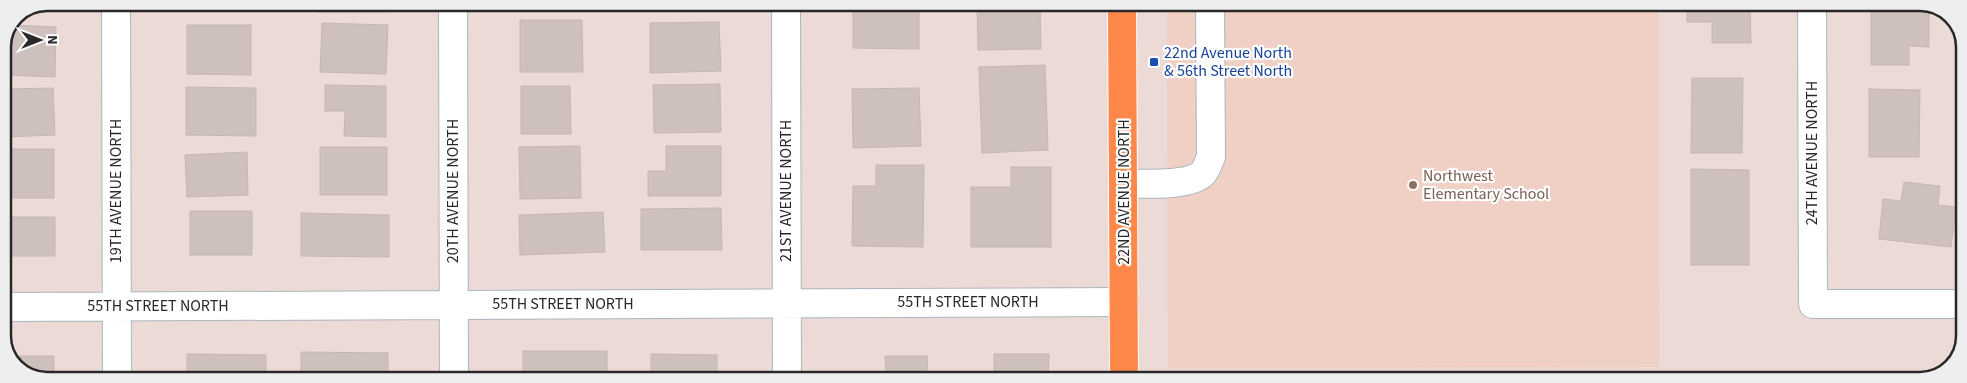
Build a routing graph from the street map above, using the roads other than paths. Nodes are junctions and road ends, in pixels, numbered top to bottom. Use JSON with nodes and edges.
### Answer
{"nodes":[{"id":1,"x":116,"y":11,"type":"edge"},
{"id":2,"x":453,"y":11,"type":"edge"},
{"id":3,"x":786,"y":11,"type":"edge"},
{"id":4,"x":1122,"y":11,"type":"edge"},
{"id":5,"x":1210,"y":11,"type":"edge"},
{"id":6,"x":1812,"y":11,"type":"edge"},
{"id":7,"x":1124,"y":184,"type":"junction"},
{"id":8,"x":1124,"y":302,"type":"junction"},
{"id":9,"x":787,"y":303,"type":"junction"},
{"id":10,"x":1956,"y":304,"type":"edge"},
{"id":11,"x":454,"y":305,"type":"junction"},
{"id":12,"x":117,"y":306,"type":"junction"},
{"id":13,"x":11,"y":307,"type":"edge"},
{"id":14,"x":117,"y":372,"type":"edge"},
{"id":15,"x":454,"y":372,"type":"edge"},
{"id":16,"x":787,"y":372,"type":"edge"},
{"id":17,"x":1124,"y":372,"type":"edge"}],
"edges":[{"from":1,"to":12,"type":"street","name":"19TH AVENUE NORTH"},
{"from":2,"to":11,"type":"street","name":"20TH AVENUE NORTH"},
{"from":3,"to":9,"type":"street","name":"21ST AVENUE NORTH"},
{"from":4,"to":7,"type":"main road","name":"22ND AVENUE NORTH"},
{"from":5,"to":7,"type":"street"},
{"from":6,"to":10,"type":"street","name":"24TH AVENUE NORTH"},
{"from":7,"to":8,"type":"main road","name":"22ND AVENUE NORTH"},
{"from":8,"to":9,"type":"street","name":"55TH STREET NORTH"},
{"from":8,"to":17,"type":"main road","name":"22ND AVENUE NORTH"},
{"from":9,"to":11,"type":"street","name":"55TH STREET NORTH"},
{"from":9,"to":16,"type":"street","name":"21ST AVENUE NORTH"},
{"from":11,"to":12,"type":"street","name":"55TH STREET NORTH"},
{"from":11,"to":15,"type":"street","name":"20TH AVENUE NORTH"},
{"from":12,"to":13,"type":"street","name":"55TH STREET NORTH"},
{"from":12,"to":14,"type":"street","name":"19TH AVENUE NORTH"}]}
